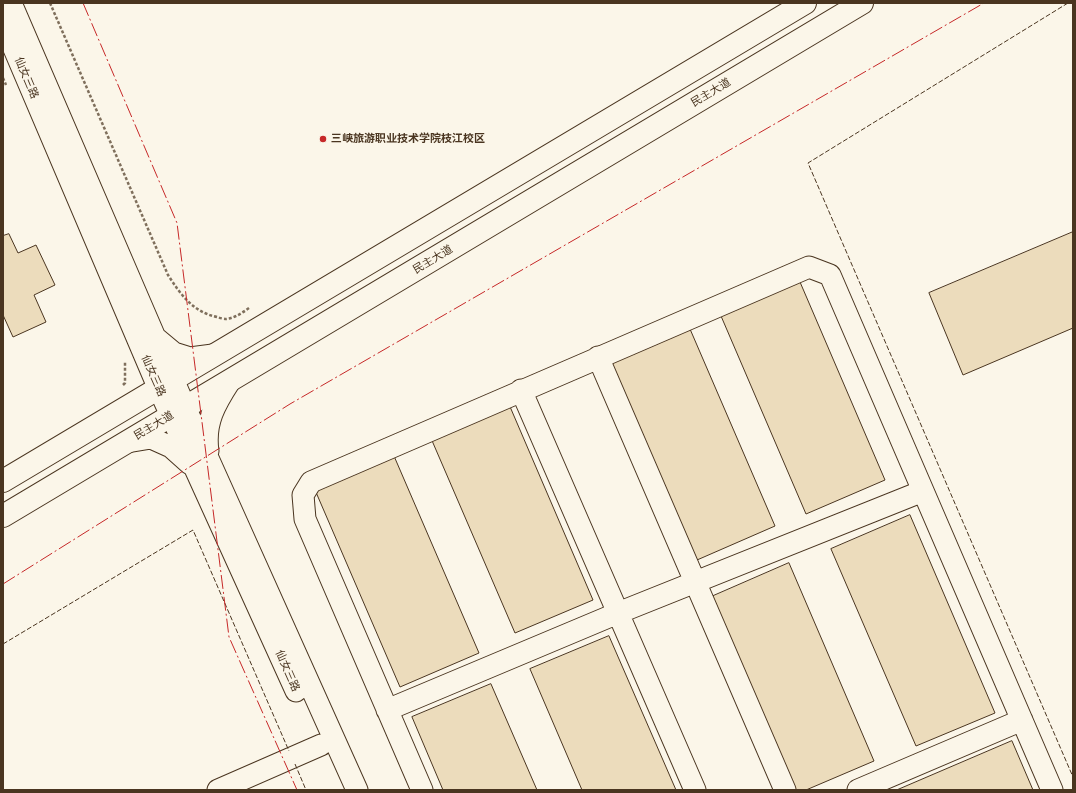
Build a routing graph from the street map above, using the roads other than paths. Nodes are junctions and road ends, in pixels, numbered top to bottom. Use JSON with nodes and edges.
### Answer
{"nodes":[{"id":1,"x":11,"y":3,"type":"edge"},
{"id":2,"x":805,"y":3,"type":"edge"},
{"id":3,"x":862,"y":3,"type":"edge"},
{"id":4,"x":3,"y":23,"type":"edge"},
{"id":5,"x":154,"y":336,"type":"junction"},
{"id":6,"x":213,"y":355,"type":"junction"},
{"id":7,"x":598,"y":357,"type":"junction"},
{"id":8,"x":148,"y":364,"type":"junction"},
{"id":9,"x":230,"y":381,"type":"junction"},
{"id":10,"x":166,"y":383,"type":"junction"},
{"id":11,"x":521,"y":390,"type":"junction"},
{"id":12,"x":124,"y":397,"type":"junction"},
{"id":13,"x":178,"y":412,"type":"junction"},
{"id":14,"x":127,"y":442,"type":"junction"},
{"id":15,"x":202,"y":465,"type":"junction"},
{"id":16,"x":3,"y":481,"type":"edge"},
{"id":17,"x":923,"y":491,"type":"junction"},
{"id":18,"x":3,"y":516,"type":"edge"},
{"id":19,"x":695,"y":582,"type":"junction"},
{"id":20,"x":618,"y":613,"type":"junction"},
{"id":21,"x":388,"y":710,"type":"junction"},
{"id":22,"x":1022,"y":720,"type":"junction"},
{"id":23,"x":321,"y":745,"type":"junction"},
{"id":24,"x":239,"y":786,"type":"edge"},
{"id":25,"x":218,"y":790,"type":"edge"},
{"id":26,"x":341,"y":790,"type":"edge"},
{"id":27,"x":356,"y":790,"type":"edge"},
{"id":28,"x":422,"y":790,"type":"edge"},
{"id":29,"x":695,"y":790,"type":"edge"},
{"id":30,"x":785,"y":790,"type":"edge"},
{"id":31,"x":858,"y":790,"type":"edge"},
{"id":32,"x":1052,"y":790,"type":"edge"}],
"edges":[{"from":1,"to":5,"type":"street","name":"仙女三路"},
{"from":2,"to":6,"type":"main road"},
{"from":3,"to":9,"type":"main road","name":"民主大道"},
{"from":4,"to":8,"type":"street","name":"仙女三路"},
{"from":5,"to":6,"type":"street"},
{"from":5,"to":10,"type":"street","name":"仙女三路"},
{"from":6,"to":10,"type":"main road"},
{"from":7,"to":11,"type":"street"},
{"from":7,"to":17,"type":"street"},
{"from":7,"to":19,"type":"street"},
{"from":8,"to":10,"type":"street","name":"仙女三路"},
{"from":8,"to":12,"type":"street"},
{"from":9,"to":13,"type":"main road","name":"民主大道"},
{"from":9,"to":15,"type":"street"},
{"from":10,"to":12,"type":"main road"},
{"from":10,"to":13,"type":"street","name":"仙女三路"},
{"from":11,"to":20,"type":"street"},
{"from":11,"to":21,"type":"street"},
{"from":12,"to":16,"type":"main road"},
{"from":13,"to":14,"type":"main road","name":"民主大道"},
{"from":13,"to":15,"type":"street","name":"仙女三路"},
{"from":14,"to":15,"type":"street"},
{"from":14,"to":18,"type":"main road","name":"民主大道"},
{"from":15,"to":23,"type":"street","name":"仙女三路"},
{"from":15,"to":27,"type":"street"},
{"from":17,"to":19,"type":"street"},
{"from":17,"to":22,"type":"street"},
{"from":19,"to":20,"type":"street"},
{"from":19,"to":30,"type":"street"},
{"from":20,"to":21,"type":"street"},
{"from":20,"to":29,"type":"street"},
{"from":21,"to":28,"type":"street"},
{"from":22,"to":31,"type":"street"},
{"from":22,"to":32,"type":"street"},
{"from":23,"to":24,"type":"street"},
{"from":23,"to":26,"type":"street","name":"仙女三路"},
{"from":24,"to":25,"type":"street"}]}
